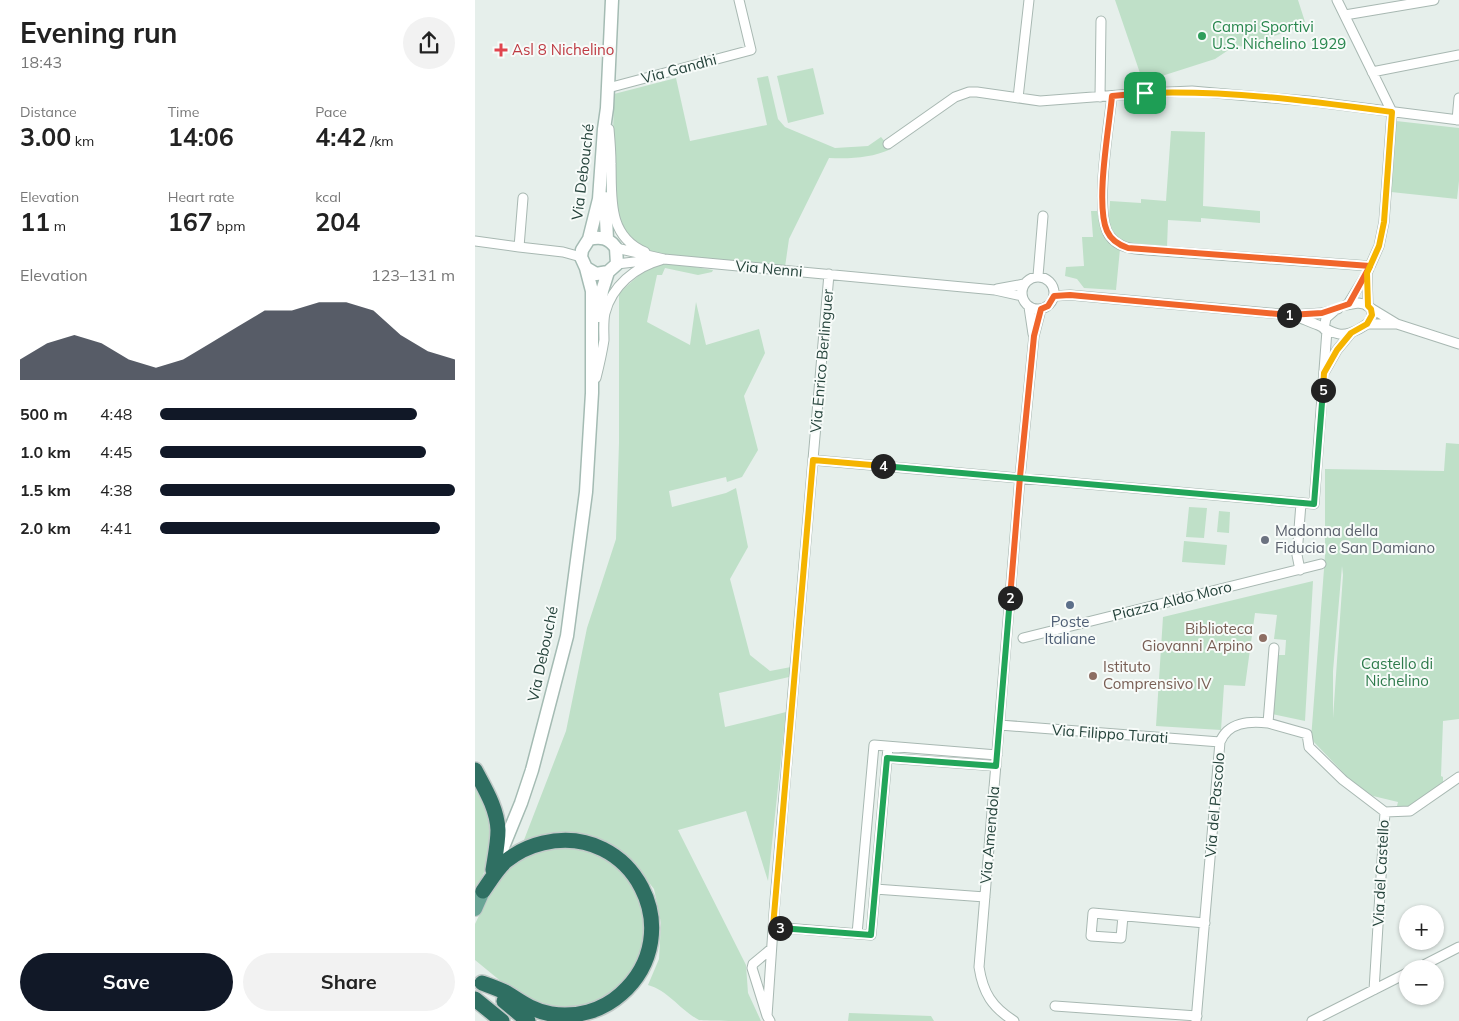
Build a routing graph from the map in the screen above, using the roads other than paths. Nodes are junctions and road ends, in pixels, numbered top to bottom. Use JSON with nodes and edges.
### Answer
{"nodes":[{"id":1,"x":612,"y":0,"type":"edge"},
{"id":2,"x":739,"y":0,"type":"edge"},
{"id":3,"x":1029,"y":0,"type":"edge"},
{"id":4,"x":1337,"y":0,"type":"edge"},
{"id":5,"x":1434,"y":0,"type":"edge"},
{"id":6,"x":1392,"y":4,"type":"edge"},
{"id":7,"x":1345,"y":15,"type":"junction"},
{"id":8,"x":1101,"y":21,"type":"dead end"},
{"id":9,"x":1459,"y":55,"type":"edge"},
{"id":10,"x":1372,"y":72,"type":"junction"},
{"id":11,"x":608,"y":88,"type":"junction"},
{"id":12,"x":1112,"y":96,"type":"junction"},
{"id":13,"x":1100,"y":97,"type":"junction"},
{"id":14,"x":1018,"y":98,"type":"junction"},
{"id":15,"x":1459,"y":98,"type":"edge"},
{"id":16,"x":607,"y":108,"type":"junction"},
{"id":17,"x":1392,"y":112,"type":"junction"},
{"id":18,"x":1458,"y":120,"type":"edge"},
{"id":19,"x":609,"y":129,"type":"junction"},
{"id":20,"x":888,"y":144,"type":"dead end"},
{"id":21,"x":523,"y":198,"type":"dead end"},
{"id":22,"x":1043,"y":216,"type":"dead end"},
{"id":23,"x":475,"y":241,"type":"edge"},
{"id":24,"x":611,"y":243,"type":"junction"},
{"id":25,"x":519,"y":247,"type":"junction"},
{"id":26,"x":585,"y":253,"type":"junction"},
{"id":27,"x":664,"y":259,"type":"junction"},
{"id":28,"x":612,"y":268,"type":"junction"},
{"id":29,"x":1369,"y":269,"type":"junction"},
{"id":30,"x":829,"y":274,"type":"junction"},
{"id":31,"x":1039,"y":276,"type":"junction"},
{"id":32,"x":1024,"y":284,"type":"junction"},
{"id":33,"x":995,"y":290,"type":"junction"},
{"id":34,"x":1054,"y":293,"type":"junction"},
{"id":35,"x":1022,"y":296,"type":"junction"},
{"id":36,"x":1349,"y":304,"type":"junction"},
{"id":37,"x":1029,"y":307,"type":"junction"},
{"id":38,"x":1369,"y":308,"type":"junction"},
{"id":39,"x":1041,"y":309,"type":"junction"},
{"id":40,"x":1338,"y":309,"type":"junction"},
{"id":41,"x":1293,"y":315,"type":"junction"},
{"id":42,"x":1367,"y":324,"type":"junction"},
{"id":43,"x":1397,"y":324,"type":"junction"},
{"id":44,"x":1326,"y":330,"type":"junction"},
{"id":45,"x":1351,"y":333,"type":"junction"},
{"id":46,"x":1034,"y":336,"type":"junction"},
{"id":47,"x":1459,"y":344,"type":"edge"},
{"id":48,"x":1324,"y":373,"type":"junction"},
{"id":49,"x":593,"y":390,"type":"junction"},
{"id":50,"x":813,"y":460,"type":"junction"},
{"id":51,"x":1020,"y":477,"type":"junction"},
{"id":52,"x":1301,"y":503,"type":"junction"},
{"id":53,"x":1321,"y":564,"type":"dead end"},
{"id":54,"x":1300,"y":570,"type":"junction"},
{"id":55,"x":1023,"y":638,"type":"dead end"},
{"id":56,"x":1275,"y":648,"type":"dead end"},
{"id":57,"x":1268,"y":724,"type":"junction"},
{"id":58,"x":1000,"y":725,"type":"junction"},
{"id":59,"x":1220,"y":742,"type":"junction"},
{"id":60,"x":888,"y":746,"type":"junction"},
{"id":61,"x":997,"y":755,"type":"junction"},
{"id":62,"x":887,"y":758,"type":"junction"},
{"id":63,"x":996,"y":766,"type":"junction"},
{"id":64,"x":475,"y":770,"type":"edge"},
{"id":65,"x":1459,"y":777,"type":"edge"},
{"id":66,"x":1385,"y":812,"type":"junction"},
{"id":67,"x":493,"y":870,"type":"junction"},
{"id":68,"x":875,"y":889,"type":"junction"},
{"id":69,"x":483,"y":891,"type":"junction"},
{"id":70,"x":985,"y":897,"type":"junction"},
{"id":71,"x":475,"y":909,"type":"edge"},
{"id":72,"x":1123,"y":916,"type":"dead end"},
{"id":73,"x":1205,"y":923,"type":"junction"},
{"id":74,"x":773,"y":927,"type":"junction"},
{"id":75,"x":857,"y":934,"type":"junction"},
{"id":76,"x":1459,"y":947,"type":"edge"},
{"id":77,"x":771,"y":949,"type":"junction"},
{"id":78,"x":1434,"y":960,"type":"edge"},
{"id":79,"x":1399,"y":977,"type":"edge"},
{"id":80,"x":479,"y":980,"type":"edge"},
{"id":81,"x":769,"y":982,"type":"junction"},
{"id":82,"x":757,"y":983,"type":"junction"},
{"id":83,"x":1374,"y":990,"type":"junction"},
{"id":84,"x":475,"y":999,"type":"edge"},
{"id":85,"x":1055,"y":1006,"type":"dead end"},
{"id":86,"x":768,"y":1018,"type":"edge"},
{"id":87,"x":1197,"y":1019,"type":"edge"},
{"id":88,"x":503,"y":1021,"type":"edge"},
{"id":89,"x":528,"y":1021,"type":"edge"},
{"id":90,"x":1014,"y":1021,"type":"edge"},
{"id":91,"x":1312,"y":1021,"type":"edge"}],
"edges":[{"from":1,"to":11,"type":"main road","name":"Via Debouché"},
{"from":2,"to":11,"type":"street","name":"Via Gandhi"},
{"from":3,"to":14,"type":"street"},
{"from":4,"to":7,"type":"street"},
{"from":5,"to":6,"type":"street"},
{"from":6,"to":7,"type":"street"},
{"from":7,"to":10,"type":"street"},
{"from":8,"to":13,"type":"street"},
{"from":9,"to":10,"type":"street"},
{"from":10,"to":17,"type":"street"},
{"from":11,"to":16,"type":"main road","name":"Via Debouché"},
{"from":12,"to":13,"type":"street"},
{"from":12,"to":17,"type":"street"},
{"from":12,"to":29,"type":"street"},
{"from":13,"to":14,"type":"street"},
{"from":14,"to":20,"type":"street"},
{"from":15,"to":18,"type":"street"},
{"from":16,"to":19,"type":"main road","name":"Via Debouché"},
{"from":16,"to":26,"type":"main road","name":"Via Debouché"},
{"from":17,"to":18,"type":"street"},
{"from":17,"to":29,"type":"street"},
{"from":19,"to":24,"type":"main road","name":"Via Debouché"},
{"from":19,"to":27,"type":"street","name":"Via Nenni"},
{"from":21,"to":25,"type":"street"},
{"from":22,"to":31,"type":"street"},
{"from":23,"to":25,"type":"street"},
{"from":24,"to":26,"type":"main road","name":"Via Debouché"},
{"from":24,"to":27,"type":"street","name":"Via Nenni"},
{"from":24,"to":28,"type":"main road","name":"Via Debouché"},
{"from":25,"to":26,"type":"street"},
{"from":26,"to":28,"type":"main road"},
{"from":26,"to":49,"type":"main road","name":"Via Debouché"},
{"from":27,"to":28,"type":"street","name":"Via Nenni"},
{"from":27,"to":30,"type":"street","name":"Via Nenni"},
{"from":27,"to":49,"type":"street","name":"Via Nenni"},
{"from":28,"to":49,"type":"main road","name":"Via Debouché"},
{"from":29,"to":36,"type":"street"},
{"from":29,"to":38,"type":"street"},
{"from":30,"to":33,"type":"street","name":"Via Nenni"},
{"from":30,"to":50,"type":"street","name":"Via Enrico Berlinguer"},
{"from":31,"to":32,"type":"street"},
{"from":31,"to":34,"type":"street"},
{"from":32,"to":33,"type":"street","name":"Via Nenni"},
{"from":32,"to":35,"type":"street"},
{"from":33,"to":35,"type":"street","name":"Via Nenni"},
{"from":34,"to":39,"type":"street"},
{"from":34,"to":41,"type":"street"},
{"from":35,"to":37,"type":"street"},
{"from":36,"to":38,"type":"street"},
{"from":36,"to":40,"type":"street"},
{"from":37,"to":39,"type":"street"},
{"from":37,"to":46,"type":"street","name":"Via Amendola"},
{"from":38,"to":42,"type":"street"},
{"from":38,"to":43,"type":"street"},
{"from":39,"to":46,"type":"street","name":"Via Amendola"},
{"from":40,"to":41,"type":"street"},
{"from":40,"to":44,"type":"street"},
{"from":41,"to":44,"type":"street"},
{"from":42,"to":43,"type":"street"},
{"from":42,"to":45,"type":"street"},
{"from":43,"to":47,"type":"street"},
{"from":44,"to":45,"type":"street"},
{"from":44,"to":48,"type":"street"},
{"from":45,"to":48,"type":"street"},
{"from":46,"to":51,"type":"street","name":"Via Amendola"},
{"from":48,"to":52,"type":"street"},
{"from":49,"to":67,"type":"main road","name":"Via Debouché"},
{"from":50,"to":51,"type":"street"},
{"from":50,"to":74,"type":"street","name":"Via Enrico Berlinguer"},
{"from":51,"to":52,"type":"street"},
{"from":51,"to":58,"type":"street","name":"Via Amendola"},
{"from":52,"to":54,"type":"street"},
{"from":53,"to":54,"type":"street","name":"Piazza Aldo Moro"},
{"from":54,"to":55,"type":"street","name":"Piazza Aldo Moro"},
{"from":56,"to":57,"type":"street"},
{"from":57,"to":59,"type":"street","name":"Via del Pascolo"},
{"from":57,"to":66,"type":"street","name":"Via del Pascolo"},
{"from":58,"to":59,"type":"street","name":"Via Filippo Turati"},
{"from":58,"to":61,"type":"street","name":"Via Amendola"},
{"from":59,"to":73,"type":"street","name":"Via del Pascolo"},
{"from":60,"to":61,"type":"street"},
{"from":60,"to":62,"type":"street"},
{"from":60,"to":75,"type":"street"},
{"from":61,"to":63,"type":"street","name":"Via Amendola"},
{"from":62,"to":63,"type":"street"},
{"from":62,"to":68,"type":"street"},
{"from":63,"to":70,"type":"street","name":"Via Amendola"},
{"from":64,"to":67,"type":"highway"},
{"from":65,"to":66,"type":"street","name":"Via del Castello"},
{"from":66,"to":83,"type":"street","name":"Via del Castello"},
{"from":67,"to":69,"type":"main road","name":"Via Debouché"},
{"from":68,"to":70,"type":"street"},
{"from":68,"to":75,"type":"street"},
{"from":69,"to":71,"type":"main road","name":"Via Debouché"},
{"from":69,"to":80,"type":"highway"},
{"from":70,"to":90,"type":"street","name":"Via Amendola"},
{"from":72,"to":73,"type":"street"},
{"from":73,"to":87,"type":"street","name":"Via del Pascolo"},
{"from":74,"to":75,"type":"street"},
{"from":74,"to":77,"type":"street","name":"Via Enrico Berlinguer"},
{"from":76,"to":78,"type":"street"},
{"from":77,"to":81,"type":"street","name":"Via Enrico Berlinguer"},
{"from":77,"to":82,"type":"street","name":"Via Enrico Berlinguer"},
{"from":79,"to":83,"type":"street"},
{"from":80,"to":89,"type":"highway"},
{"from":81,"to":82,"type":"street"},
{"from":81,"to":86,"type":"street","name":"Via Enrico Berlinguer"},
{"from":82,"to":86,"type":"street","name":"Via Enrico Berlinguer"},
{"from":83,"to":91,"type":"street"},
{"from":84,"to":88,"type":"highway"},
{"from":85,"to":87,"type":"street"}]}
